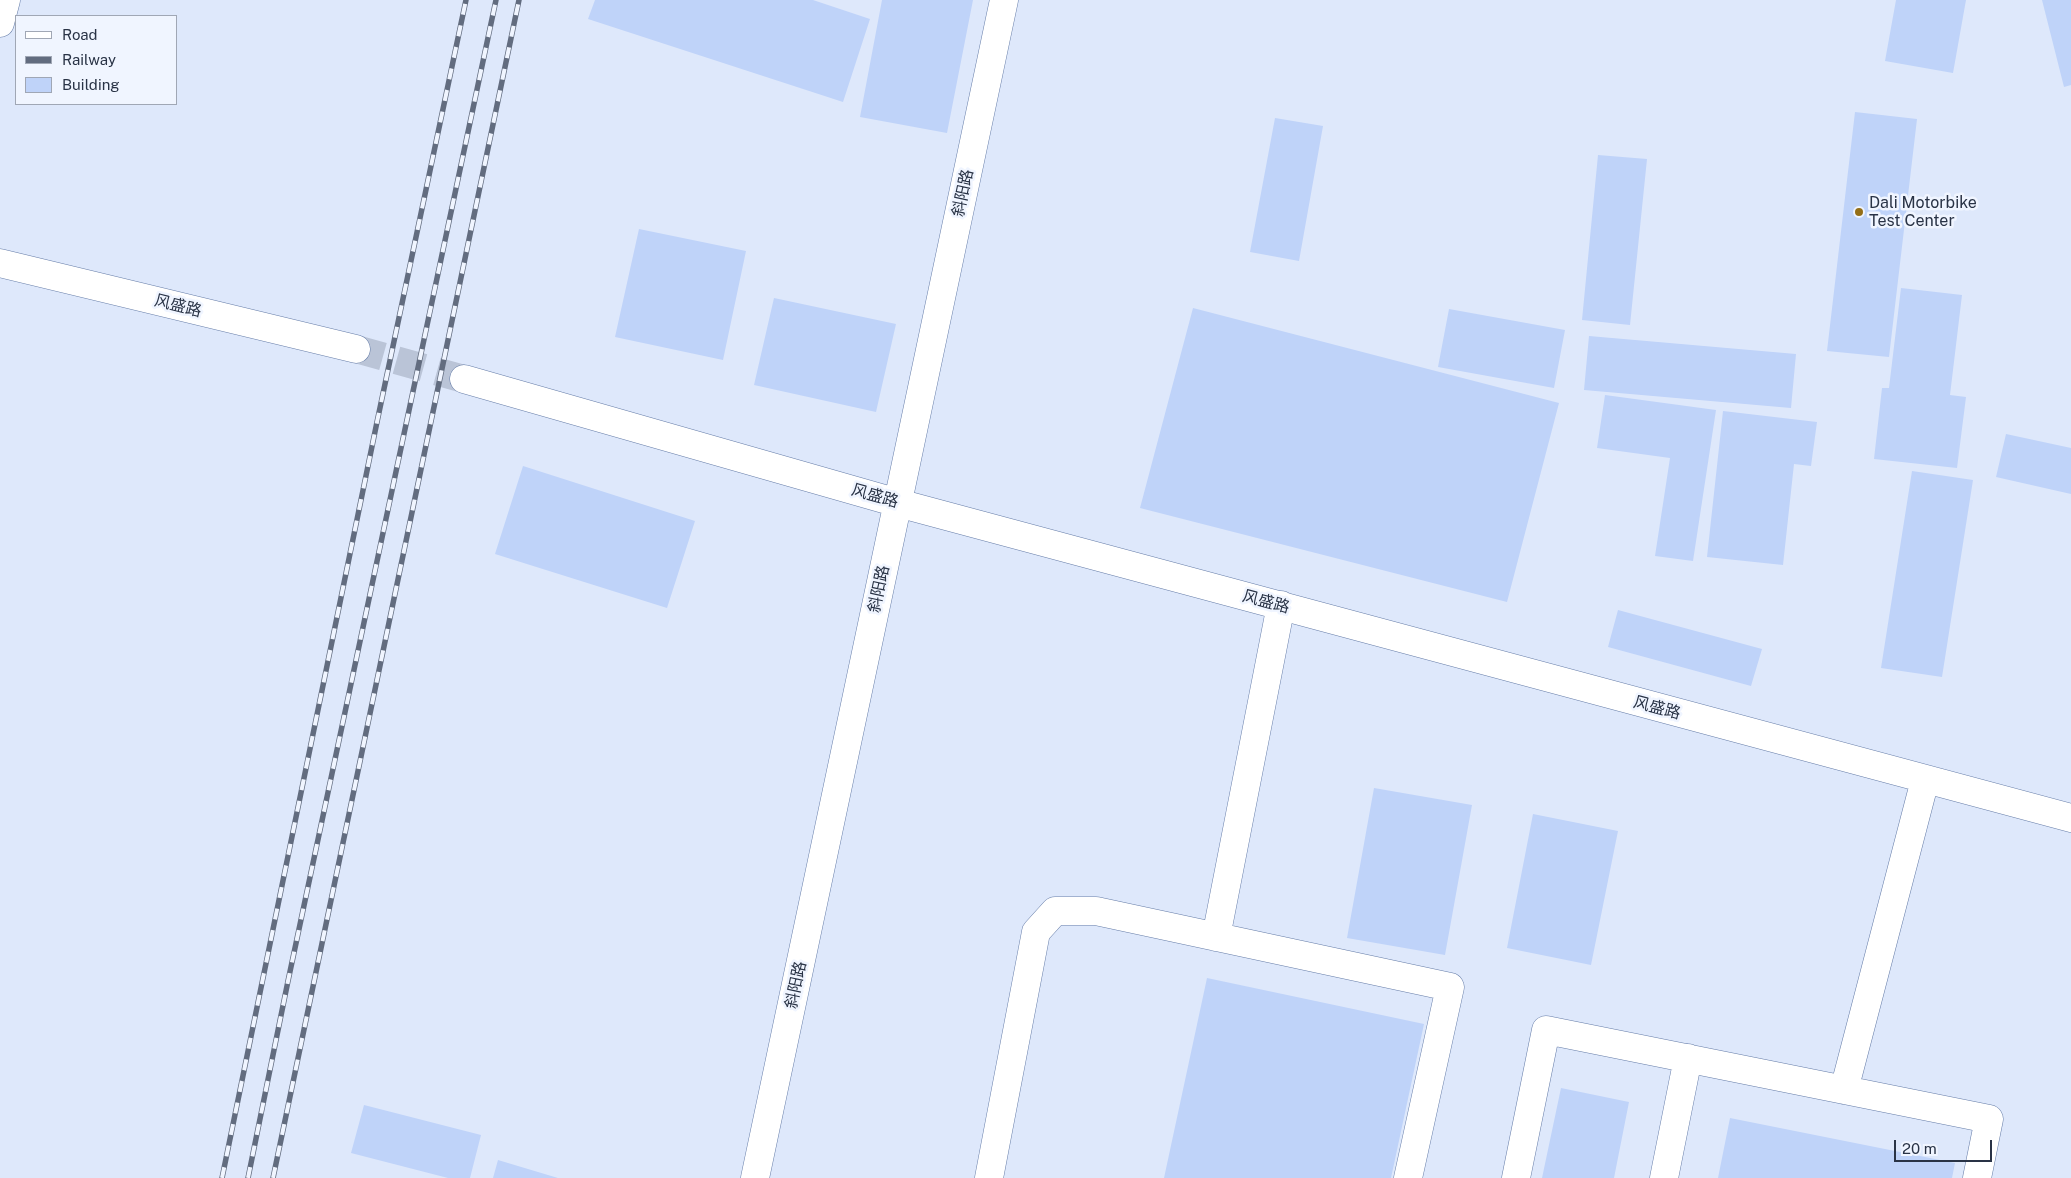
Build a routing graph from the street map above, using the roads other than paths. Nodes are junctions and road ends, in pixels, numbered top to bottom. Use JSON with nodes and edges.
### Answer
{"nodes":[{"id":1,"x":6,"y":0,"type":"edge"},
{"id":2,"x":1004,"y":0,"type":"edge"},
{"id":3,"x":0,"y":23,"type":"edge"},
{"id":4,"x":0,"y":263,"type":"edge"},
{"id":5,"x":356,"y":349,"type":"tunnel mouth"},
{"id":6,"x":464,"y":378,"type":"tunnel mouth"},
{"id":7,"x":898,"y":502,"type":"junction"},
{"id":8,"x":1280,"y":606,"type":"junction"},
{"id":9,"x":1925,"y":780,"type":"junction"},
{"id":10,"x":2071,"y":818,"type":"edge"},
{"id":11,"x":1216,"y":937,"type":"junction"},
{"id":12,"x":1688,"y":1058,"type":"junction"},
{"id":13,"x":1844,"y":1090,"type":"junction"},
{"id":14,"x":755,"y":1178,"type":"edge"},
{"id":15,"x":989,"y":1178,"type":"edge"},
{"id":16,"x":1408,"y":1178,"type":"edge"},
{"id":17,"x":1516,"y":1178,"type":"edge"},
{"id":18,"x":1664,"y":1178,"type":"edge"},
{"id":19,"x":1977,"y":1178,"type":"edge"}],
"edges":[{"from":1,"to":3,"type":"main road"},
{"from":2,"to":7,"type":"main road","name":"斜阳路"},
{"from":4,"to":5,"type":"main road","name":"风盛路"},
{"from":6,"to":7,"type":"main road","name":"风盛路"},
{"from":7,"to":8,"type":"main road","name":"风盛路"},
{"from":7,"to":14,"type":"main road","name":"斜阳路"},
{"from":8,"to":9,"type":"main road","name":"风盛路"},
{"from":8,"to":11,"type":"main road"},
{"from":9,"to":10,"type":"main road","name":"风盛路"},
{"from":9,"to":13,"type":"main road"},
{"from":11,"to":15,"type":"main road"},
{"from":11,"to":16,"type":"main road"},
{"from":12,"to":13,"type":"main road"},
{"from":12,"to":17,"type":"main road"},
{"from":12,"to":18,"type":"main road"},
{"from":13,"to":19,"type":"main road"}]}
